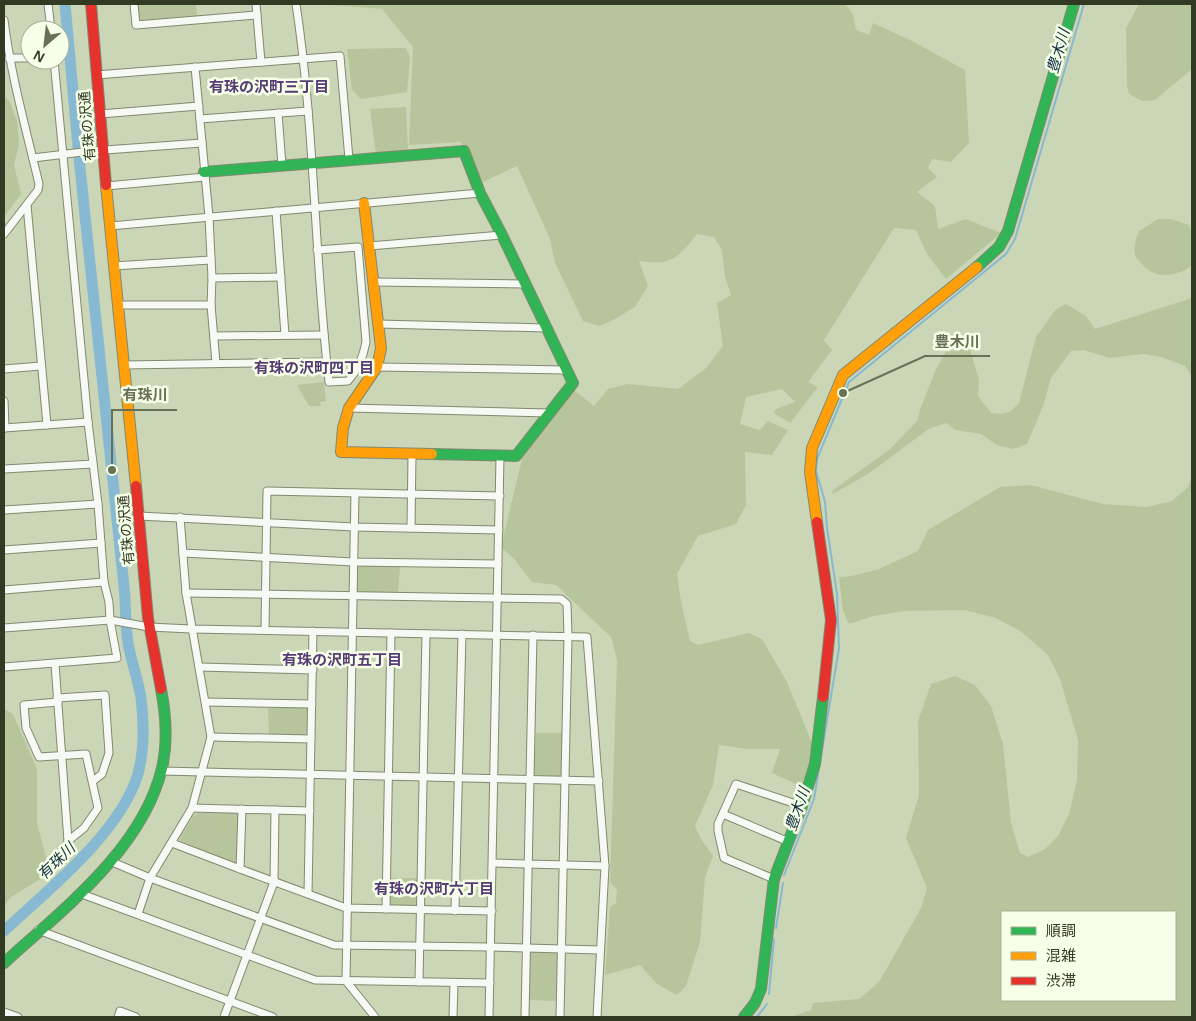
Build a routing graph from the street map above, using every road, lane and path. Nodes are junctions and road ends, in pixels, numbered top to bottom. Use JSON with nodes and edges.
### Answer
{"nodes":[{"id":1,"x":48,"y":4,"type":"edge"},
{"id":2,"x":91,"y":4,"type":"edge"},
{"id":3,"x":134,"y":4,"type":"edge"},
{"id":4,"x":256,"y":4,"type":"edge"},
{"id":5,"x":296,"y":4,"type":"edge"},
{"id":6,"x":1074,"y":4,"type":"edge"},
{"id":7,"x":257,"y":16,"type":"junction"},
{"id":8,"x":4,"y":20,"type":"edge"},
{"id":9,"x":50,"y":20,"type":"edge"},
{"id":10,"x":9,"y":58,"type":"junction"},
{"id":11,"x":20,"y":58,"type":"edge"},
{"id":12,"x":304,"y":58,"type":"junction"},
{"id":13,"x":262,"y":62,"type":"junction"},
{"id":14,"x":195,"y":67,"type":"junction"},
{"id":15,"x":55,"y":70,"type":"edge"},
{"id":16,"x":96,"y":75,"type":"junction"},
{"id":17,"x":199,"y":106,"type":"junction"},
{"id":18,"x":308,"y":111,"type":"junction"},
{"id":19,"x":278,"y":113,"type":"junction"},
{"id":20,"x":100,"y":114,"type":"junction"},
{"id":21,"x":200,"y":119,"type":"junction"},
{"id":22,"x":202,"y":143,"type":"junction"},
{"id":23,"x":103,"y":151,"type":"junction"},
{"id":24,"x":65,"y":154,"type":"junction"},
{"id":25,"x":33,"y":158,"type":"junction"},
{"id":26,"x":349,"y":159,"type":"junction"},
{"id":27,"x":311,"y":163,"type":"junction"},
{"id":28,"x":282,"y":165,"type":"junction"},
{"id":29,"x":205,"y":174,"type":"junction"},
{"id":30,"x":106,"y":186,"type":"junction"},
{"id":31,"x":480,"y":193,"type":"junction"},
{"id":32,"x":364,"y":203,"type":"junction"},
{"id":33,"x":27,"y":205,"type":"junction"},
{"id":34,"x":314,"y":207,"type":"junction"},
{"id":35,"x":276,"y":211,"type":"junction"},
{"id":36,"x":209,"y":218,"type":"junction"},
{"id":37,"x":110,"y":226,"type":"junction"},
{"id":38,"x":4,"y":234,"type":"edge"},
{"id":39,"x":502,"y":235,"type":"junction"},
{"id":40,"x":369,"y":246,"type":"junction"},
{"id":41,"x":317,"y":250,"type":"junction"},
{"id":42,"x":211,"y":260,"type":"junction"},
{"id":43,"x":113,"y":266,"type":"junction"},
{"id":44,"x":281,"y":277,"type":"junction"},
{"id":45,"x":212,"y":278,"type":"junction"},
{"id":46,"x":374,"y":282,"type":"junction"},
{"id":47,"x":526,"y":284,"type":"junction"},
{"id":48,"x":117,"y":305,"type":"junction"},
{"id":49,"x":211,"y":305,"type":"junction"},
{"id":50,"x":378,"y":324,"type":"junction"},
{"id":51,"x":546,"y":328,"type":"junction"},
{"id":52,"x":285,"y":335,"type":"junction"},
{"id":53,"x":324,"y":335,"type":"junction"},
{"id":54,"x":214,"y":336,"type":"junction"},
{"id":55,"x":326,"y":362,"type":"junction"},
{"id":56,"x":216,"y":363,"type":"junction"},
{"id":57,"x":123,"y":365,"type":"junction"},
{"id":58,"x":42,"y":366,"type":"junction"},
{"id":59,"x":377,"y":367,"type":"junction"},
{"id":60,"x":4,"y":369,"type":"edge"},
{"id":61,"x":566,"y":370,"type":"junction"},
{"id":62,"x":4,"y":401,"type":"edge"},
{"id":63,"x":349,"y":408,"type":"junction"},
{"id":64,"x":549,"y":413,"type":"junction"},
{"id":65,"x":88,"y":422,"type":"junction"},
{"id":66,"x":46,"y":425,"type":"junction"},
{"id":67,"x":5,"y":428,"type":"edge"},
{"id":68,"x":412,"y":454,"type":"junction"},
{"id":69,"x":500,"y":456,"type":"junction"},
{"id":70,"x":93,"y":464,"type":"junction"},
{"id":71,"x":4,"y":469,"type":"edge"},
{"id":72,"x":355,"y":493,"type":"junction"},
{"id":73,"x":412,"y":494,"type":"junction"},
{"id":74,"x":500,"y":496,"type":"junction"},
{"id":75,"x":98,"y":504,"type":"junction"},
{"id":76,"x":4,"y":510,"type":"edge"},
{"id":77,"x":139,"y":516,"type":"junction"},
{"id":78,"x":180,"y":517,"type":"junction"},
{"id":79,"x":267,"y":522,"type":"junction"},
{"id":80,"x":354,"y":527,"type":"junction"},
{"id":81,"x":411,"y":528,"type":"junction"},
{"id":82,"x":498,"y":530,"type":"junction"},
{"id":83,"x":101,"y":543,"type":"junction"},
{"id":84,"x":4,"y":550,"type":"edge"},
{"id":85,"x":183,"y":553,"type":"junction"},
{"id":86,"x":266,"y":558,"type":"junction"},
{"id":87,"x":353,"y":562,"type":"junction"},
{"id":88,"x":498,"y":564,"type":"junction"},
{"id":89,"x":104,"y":582,"type":"junction"},
{"id":90,"x":4,"y":590,"type":"edge"},
{"id":91,"x":186,"y":594,"type":"junction"},
{"id":92,"x":266,"y":594,"type":"junction"},
{"id":93,"x":352,"y":596,"type":"junction"},
{"id":94,"x":498,"y":599,"type":"junction"},
{"id":95,"x":113,"y":621,"type":"junction"},
{"id":96,"x":149,"y":627,"type":"junction"},
{"id":97,"x":4,"y":628,"type":"edge"},
{"id":98,"x":191,"y":629,"type":"junction"},
{"id":99,"x":265,"y":630,"type":"junction"},
{"id":100,"x":313,"y":632,"type":"junction"},
{"id":101,"x":352,"y":632,"type":"junction"},
{"id":102,"x":391,"y":633,"type":"junction"},
{"id":103,"x":426,"y":634,"type":"junction"},
{"id":104,"x":462,"y":634,"type":"junction"},
{"id":105,"x":497,"y":635,"type":"junction"},
{"id":106,"x":533,"y":635,"type":"junction"},
{"id":107,"x":568,"y":636,"type":"junction"},
{"id":108,"x":55,"y":664,"type":"junction"},
{"id":109,"x":4,"y":667,"type":"edge"},
{"id":110,"x":199,"y":667,"type":"junction"},
{"id":111,"x":313,"y":670,"type":"junction"},
{"id":112,"x":58,"y":700,"type":"junction"},
{"id":113,"x":206,"y":702,"type":"junction"},
{"id":114,"x":312,"y":704,"type":"junction"},
{"id":115,"x":211,"y":737,"type":"junction"},
{"id":116,"x":311,"y":739,"type":"junction"},
{"id":117,"x":61,"y":756,"type":"junction"},
{"id":118,"x":161,"y":771,"type":"junction"},
{"id":119,"x":201,"y":773,"type":"junction"},
{"id":120,"x":311,"y":775,"type":"junction"},
{"id":121,"x":349,"y":775,"type":"junction"},
{"id":122,"x":388,"y":776,"type":"junction"},
{"id":123,"x":423,"y":777,"type":"junction"},
{"id":124,"x":459,"y":777,"type":"junction"},
{"id":125,"x":494,"y":778,"type":"junction"},
{"id":126,"x":530,"y":778,"type":"junction"},
{"id":127,"x":565,"y":779,"type":"junction"},
{"id":128,"x":93,"y":780,"type":"junction"},
{"id":129,"x":599,"y":781,"type":"junction"},
{"id":130,"x":802,"y":806,"type":"junction"},
{"id":131,"x":192,"y":808,"type":"junction"},
{"id":132,"x":242,"y":809,"type":"junction"},
{"id":133,"x":275,"y":810,"type":"junction"},
{"id":134,"x":310,"y":810,"type":"junction"},
{"id":135,"x":723,"y":814,"type":"junction"},
{"id":136,"x":788,"y":842,"type":"junction"},
{"id":137,"x":172,"y":843,"type":"junction"},
{"id":138,"x":110,"y":861,"type":"junction"},
{"id":139,"x":493,"y":863,"type":"junction"},
{"id":140,"x":528,"y":864,"type":"junction"},
{"id":141,"x":563,"y":865,"type":"junction"},
{"id":142,"x":605,"y":866,"type":"junction"},
{"id":143,"x":240,"y":869,"type":"junction"},
{"id":144,"x":150,"y":878,"type":"junction"},
{"id":145,"x":774,"y":879,"type":"junction"},
{"id":146,"x":274,"y":882,"type":"junction"},
{"id":147,"x":79,"y":893,"type":"junction"},
{"id":148,"x":308,"y":894,"type":"junction"},
{"id":149,"x":346,"y":908,"type":"junction"},
{"id":150,"x":386,"y":909,"type":"junction"},
{"id":151,"x":420,"y":910,"type":"junction"},
{"id":152,"x":456,"y":911,"type":"junction"},
{"id":153,"x":492,"y":911,"type":"junction"},
{"id":154,"x":138,"y":914,"type":"junction"},
{"id":155,"x":261,"y":918,"type":"junction"},
{"id":156,"x":38,"y":930,"type":"junction"},
{"id":157,"x":346,"y":944,"type":"junction"},
{"id":158,"x":420,"y":946,"type":"junction"},
{"id":159,"x":491,"y":947,"type":"junction"},
{"id":160,"x":527,"y":948,"type":"junction"},
{"id":161,"x":561,"y":949,"type":"junction"},
{"id":162,"x":600,"y":950,"type":"junction"},
{"id":163,"x":248,"y":954,"type":"junction"},
{"id":164,"x":4,"y":963,"type":"edge"},
{"id":165,"x":346,"y":981,"type":"junction"},
{"id":166,"x":419,"y":982,"type":"junction"},
{"id":167,"x":454,"y":983,"type":"junction"},
{"id":168,"x":490,"y":983,"type":"junction"},
{"id":169,"x":230,"y":1002,"type":"junction"},
{"id":170,"x":4,"y":1012,"type":"edge"},
{"id":171,"x":18,"y":1017,"type":"edge"},
{"id":172,"x":118,"y":1017,"type":"edge"},
{"id":173,"x":136,"y":1017,"type":"edge"},
{"id":174,"x":224,"y":1017,"type":"edge"},
{"id":175,"x":273,"y":1017,"type":"edge"},
{"id":176,"x":375,"y":1017,"type":"edge"},
{"id":177,"x":453,"y":1017,"type":"edge"},
{"id":178,"x":489,"y":1017,"type":"edge"},
{"id":179,"x":526,"y":1017,"type":"edge"},
{"id":180,"x":560,"y":1017,"type":"edge"},
{"id":181,"x":597,"y":1017,"type":"edge"},
{"id":182,"x":744,"y":1017,"type":"edge"}],
"edges":[{"from":1,"to":9,"type":"street"},
{"from":2,"to":16,"type":"street","name":"有珠の沢通"},
{"from":3,"to":7,"type":"street"},
{"from":4,"to":7,"type":"street"},
{"from":5,"to":12,"type":"street"},
{"from":6,"to":130,"type":"street"},
{"from":7,"to":13,"type":"street"},
{"from":8,"to":10,"type":"street"},
{"from":10,"to":11,"type":"street"},
{"from":10,"to":25,"type":"street"},
{"from":12,"to":13,"type":"street"},
{"from":12,"to":18,"type":"street"},
{"from":12,"to":26,"type":"street"},
{"from":13,"to":14,"type":"street"},
{"from":14,"to":16,"type":"street"},
{"from":14,"to":17,"type":"street"},
{"from":15,"to":24,"type":"street"},
{"from":16,"to":20,"type":"street","name":"有珠の沢通"},
{"from":17,"to":20,"type":"street"},
{"from":17,"to":21,"type":"street"},
{"from":18,"to":19,"type":"street"},
{"from":18,"to":27,"type":"street"},
{"from":19,"to":21,"type":"street"},
{"from":19,"to":28,"type":"street"},
{"from":20,"to":23,"type":"street","name":"有珠の沢通"},
{"from":21,"to":22,"type":"street"},
{"from":22,"to":23,"type":"street"},
{"from":22,"to":29,"type":"street"},
{"from":23,"to":24,"type":"street"},
{"from":23,"to":30,"type":"street","name":"有珠の沢通"},
{"from":24,"to":25,"type":"street"},
{"from":24,"to":65,"type":"street"},
{"from":25,"to":33,"type":"street"},
{"from":26,"to":27,"type":"street"},
{"from":26,"to":31,"type":"street"},
{"from":27,"to":28,"type":"street"},
{"from":27,"to":34,"type":"street"},
{"from":28,"to":29,"type":"street"},
{"from":29,"to":30,"type":"street"},
{"from":29,"to":36,"type":"street"},
{"from":30,"to":37,"type":"street","name":"有珠の沢通"},
{"from":31,"to":32,"type":"street"},
{"from":31,"to":39,"type":"street"},
{"from":32,"to":34,"type":"street"},
{"from":32,"to":40,"type":"street"},
{"from":33,"to":38,"type":"street"},
{"from":33,"to":58,"type":"street"},
{"from":34,"to":35,"type":"street"},
{"from":34,"to":41,"type":"street"},
{"from":35,"to":36,"type":"street"},
{"from":35,"to":44,"type":"street"},
{"from":36,"to":37,"type":"street"},
{"from":36,"to":42,"type":"street"},
{"from":37,"to":43,"type":"street","name":"有珠の沢通"},
{"from":39,"to":40,"type":"street"},
{"from":39,"to":47,"type":"street"},
{"from":40,"to":46,"type":"street"},
{"from":41,"to":53,"type":"street"},
{"from":41,"to":55,"type":"street"},
{"from":42,"to":43,"type":"street"},
{"from":42,"to":45,"type":"street"},
{"from":43,"to":48,"type":"street","name":"有珠の沢通"},
{"from":44,"to":45,"type":"street"},
{"from":44,"to":52,"type":"street"},
{"from":45,"to":49,"type":"street"},
{"from":46,"to":47,"type":"street"},
{"from":46,"to":50,"type":"street"},
{"from":47,"to":51,"type":"street"},
{"from":48,"to":49,"type":"street"},
{"from":48,"to":57,"type":"street","name":"有珠の沢通"},
{"from":49,"to":54,"type":"street"},
{"from":50,"to":51,"type":"street"},
{"from":50,"to":59,"type":"street"},
{"from":51,"to":61,"type":"street"},
{"from":52,"to":53,"type":"street"},
{"from":52,"to":54,"type":"street"},
{"from":53,"to":55,"type":"street"},
{"from":54,"to":56,"type":"street"},
{"from":55,"to":56,"type":"street"},
{"from":56,"to":57,"type":"street"},
{"from":57,"to":77,"type":"street","name":"有珠の沢通"},
{"from":58,"to":60,"type":"street"},
{"from":58,"to":66,"type":"street"},
{"from":59,"to":61,"type":"street"},
{"from":59,"to":63,"type":"street"},
{"from":61,"to":64,"type":"street"},
{"from":62,"to":67,"type":"street"},
{"from":63,"to":64,"type":"street"},
{"from":63,"to":68,"type":"street"},
{"from":64,"to":69,"type":"street"},
{"from":65,"to":66,"type":"street"},
{"from":65,"to":70,"type":"street"},
{"from":66,"to":67,"type":"street"},
{"from":68,"to":69,"type":"street"},
{"from":68,"to":73,"type":"street"},
{"from":69,"to":74,"type":"street"},
{"from":70,"to":71,"type":"street"},
{"from":70,"to":75,"type":"street"},
{"from":72,"to":73,"type":"street"},
{"from":72,"to":79,"type":"street"},
{"from":72,"to":80,"type":"street"},
{"from":73,"to":74,"type":"street"},
{"from":73,"to":81,"type":"street"},
{"from":74,"to":82,"type":"street"},
{"from":75,"to":76,"type":"street"},
{"from":75,"to":83,"type":"street"},
{"from":77,"to":78,"type":"street"},
{"from":77,"to":96,"type":"street","name":"有珠の沢通"},
{"from":78,"to":79,"type":"street"},
{"from":78,"to":85,"type":"street"},
{"from":79,"to":80,"type":"street"},
{"from":79,"to":86,"type":"street"},
{"from":80,"to":81,"type":"street"},
{"from":80,"to":87,"type":"street"},
{"from":81,"to":82,"type":"street"},
{"from":82,"to":88,"type":"street"},
{"from":83,"to":84,"type":"street"},
{"from":83,"to":89,"type":"street"},
{"from":85,"to":86,"type":"street"},
{"from":85,"to":91,"type":"street"},
{"from":86,"to":87,"type":"street"},
{"from":86,"to":92,"type":"street"},
{"from":87,"to":88,"type":"street"},
{"from":87,"to":93,"type":"street"},
{"from":88,"to":94,"type":"street"},
{"from":89,"to":90,"type":"street"},
{"from":89,"to":95,"type":"street"},
{"from":91,"to":92,"type":"street"},
{"from":91,"to":98,"type":"street"},
{"from":92,"to":93,"type":"street"},
{"from":92,"to":99,"type":"street"},
{"from":93,"to":94,"type":"street"},
{"from":93,"to":101,"type":"street"},
{"from":94,"to":105,"type":"street"},
{"from":94,"to":107,"type":"street"},
{"from":95,"to":96,"type":"street"},
{"from":95,"to":97,"type":"street"},
{"from":95,"to":108,"type":"street"},
{"from":96,"to":98,"type":"street"},
{"from":96,"to":118,"type":"street","name":"有珠の沢通"},
{"from":98,"to":99,"type":"street"},
{"from":98,"to":110,"type":"street"},
{"from":99,"to":100,"type":"street"},
{"from":100,"to":101,"type":"street"},
{"from":100,"to":111,"type":"street"},
{"from":101,"to":102,"type":"street"},
{"from":101,"to":121,"type":"street"},
{"from":102,"to":103,"type":"street"},
{"from":102,"to":122,"type":"street"},
{"from":103,"to":104,"type":"street"},
{"from":103,"to":123,"type":"street"},
{"from":104,"to":105,"type":"street"},
{"from":104,"to":124,"type":"street"},
{"from":105,"to":106,"type":"street"},
{"from":105,"to":125,"type":"street"},
{"from":106,"to":107,"type":"street"},
{"from":106,"to":126,"type":"street"},
{"from":107,"to":127,"type":"street"},
{"from":107,"to":129,"type":"street"},
{"from":108,"to":109,"type":"street"},
{"from":108,"to":112,"type":"street"},
{"from":110,"to":111,"type":"street"},
{"from":110,"to":113,"type":"street"},
{"from":111,"to":114,"type":"street"},
{"from":112,"to":117,"type":"street"},
{"from":112,"to":117,"type":"street"},
{"from":112,"to":128,"type":"street"},
{"from":113,"to":114,"type":"street"},
{"from":113,"to":115,"type":"street"},
{"from":114,"to":116,"type":"street"},
{"from":115,"to":116,"type":"street"},
{"from":115,"to":119,"type":"street"},
{"from":116,"to":120,"type":"street"},
{"from":117,"to":128,"type":"street"},
{"from":117,"to":128,"type":"street"},
{"from":118,"to":119,"type":"street"},
{"from":118,"to":138,"type":"street","name":"有珠の沢通"},
{"from":119,"to":120,"type":"street"},
{"from":119,"to":131,"type":"street"},
{"from":120,"to":121,"type":"street"},
{"from":120,"to":134,"type":"street"},
{"from":121,"to":122,"type":"street"},
{"from":121,"to":149,"type":"street"},
{"from":122,"to":123,"type":"street"},
{"from":122,"to":150,"type":"street"},
{"from":123,"to":124,"type":"street"},
{"from":123,"to":151,"type":"street"},
{"from":124,"to":125,"type":"street"},
{"from":124,"to":152,"type":"street"},
{"from":125,"to":126,"type":"street"},
{"from":125,"to":139,"type":"street"},
{"from":126,"to":127,"type":"street"},
{"from":126,"to":140,"type":"street"},
{"from":127,"to":129,"type":"street"},
{"from":127,"to":141,"type":"street"},
{"from":129,"to":142,"type":"street"},
{"from":130,"to":135,"type":"street"},
{"from":130,"to":136,"type":"street"},
{"from":131,"to":132,"type":"street"},
{"from":131,"to":137,"type":"street"},
{"from":132,"to":133,"type":"street"},
{"from":132,"to":143,"type":"street"},
{"from":133,"to":134,"type":"street"},
{"from":133,"to":146,"type":"street"},
{"from":134,"to":148,"type":"street"},
{"from":135,"to":136,"type":"street"},
{"from":135,"to":145,"type":"street"},
{"from":136,"to":145,"type":"street"},
{"from":137,"to":143,"type":"street"},
{"from":137,"to":144,"type":"street"},
{"from":138,"to":144,"type":"street"},
{"from":138,"to":147,"type":"street","name":"有珠の沢通"},
{"from":139,"to":140,"type":"street"},
{"from":139,"to":153,"type":"street"},
{"from":140,"to":141,"type":"street"},
{"from":140,"to":160,"type":"street"},
{"from":141,"to":142,"type":"street"},
{"from":141,"to":161,"type":"street"},
{"from":142,"to":162,"type":"street"},
{"from":143,"to":146,"type":"street"},
{"from":144,"to":154,"type":"street"},
{"from":144,"to":155,"type":"street"},
{"from":145,"to":182,"type":"street"},
{"from":146,"to":148,"type":"street"},
{"from":146,"to":155,"type":"street"},
{"from":147,"to":154,"type":"street"},
{"from":147,"to":156,"type":"street","name":"有珠の沢通"},
{"from":148,"to":149,"type":"street"},
{"from":149,"to":150,"type":"street"},
{"from":149,"to":157,"type":"street"},
{"from":150,"to":151,"type":"street"},
{"from":151,"to":152,"type":"street"},
{"from":151,"to":158,"type":"street"},
{"from":152,"to":153,"type":"street"},
{"from":153,"to":159,"type":"street"},
{"from":154,"to":163,"type":"street"},
{"from":155,"to":157,"type":"street"},
{"from":155,"to":163,"type":"street"},
{"from":156,"to":164,"type":"street","name":"有珠の沢通"},
{"from":156,"to":169,"type":"street"},
{"from":157,"to":158,"type":"street"},
{"from":157,"to":165,"type":"street"},
{"from":158,"to":159,"type":"street"},
{"from":158,"to":166,"type":"street"},
{"from":159,"to":160,"type":"street"},
{"from":159,"to":168,"type":"street"},
{"from":160,"to":161,"type":"street"},
{"from":160,"to":179,"type":"street"},
{"from":161,"to":162,"type":"street"},
{"from":161,"to":180,"type":"street"},
{"from":162,"to":181,"type":"street"},
{"from":163,"to":165,"type":"street"},
{"from":163,"to":169,"type":"street"},
{"from":165,"to":166,"type":"street"},
{"from":165,"to":176,"type":"street"},
{"from":166,"to":167,"type":"street"},
{"from":167,"to":168,"type":"street"},
{"from":167,"to":177,"type":"street"},
{"from":168,"to":178,"type":"street"},
{"from":169,"to":174,"type":"street"},
{"from":169,"to":175,"type":"street"},
{"from":170,"to":171,"type":"street"},
{"from":172,"to":173,"type":"street"}]}
